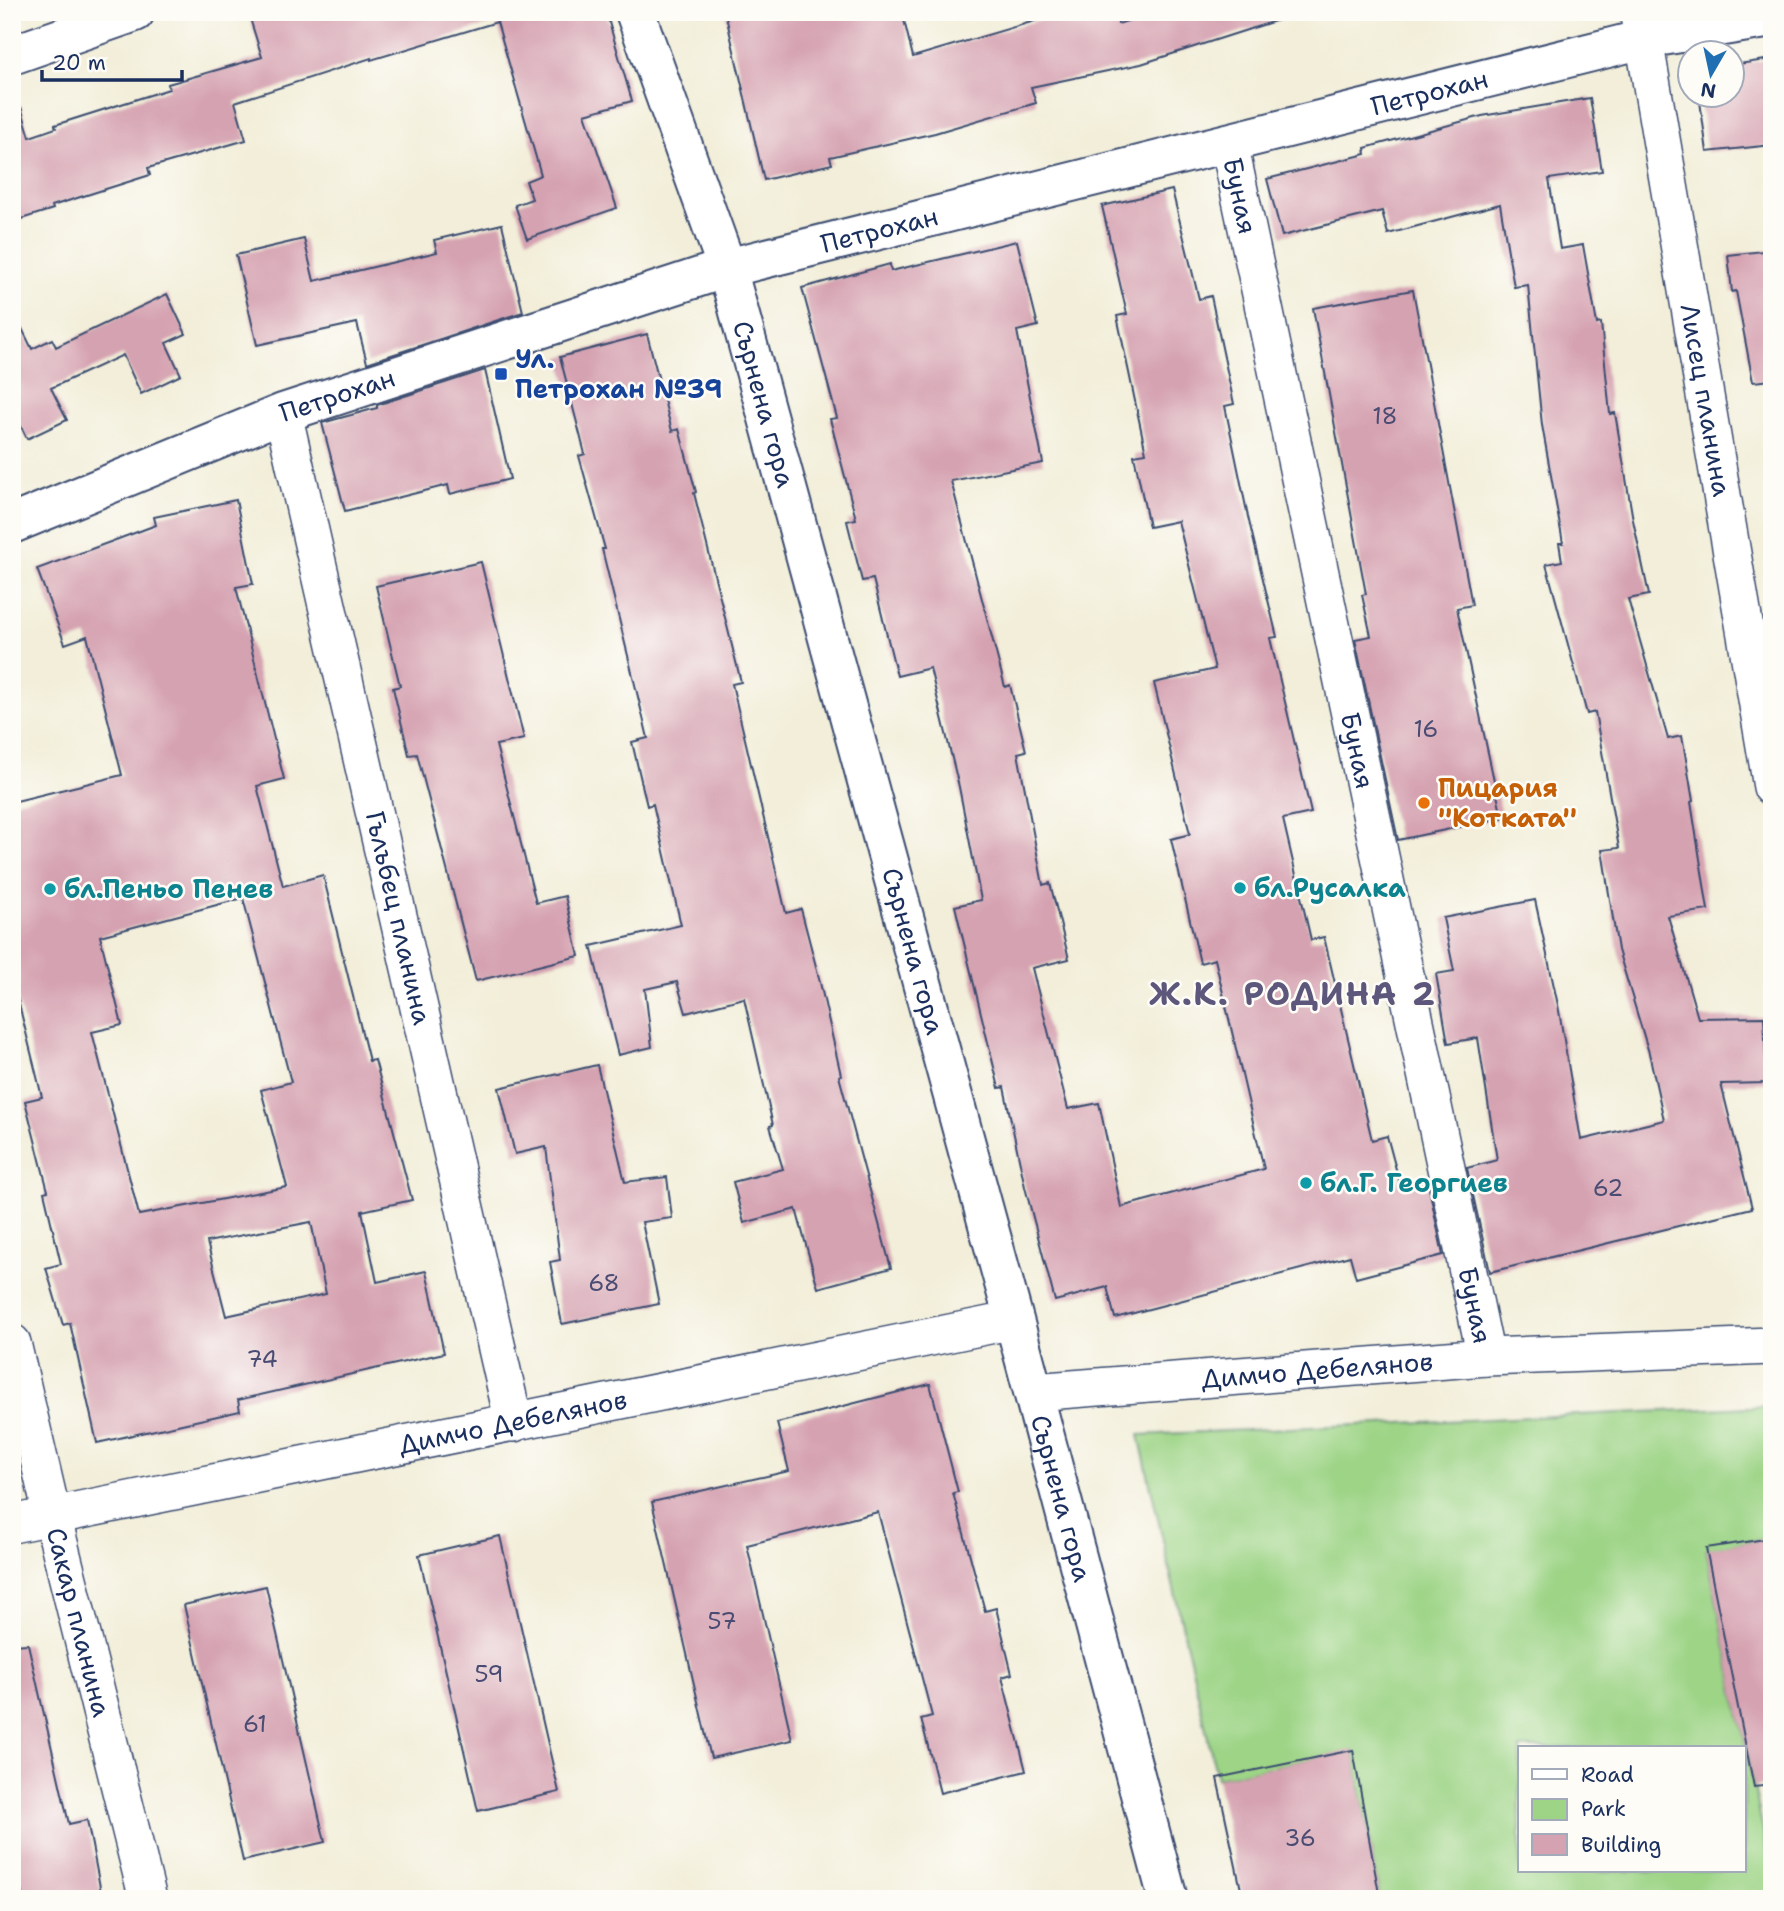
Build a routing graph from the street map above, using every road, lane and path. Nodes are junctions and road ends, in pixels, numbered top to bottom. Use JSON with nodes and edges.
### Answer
{"nodes":[{"id":1,"x":135,"y":12,"type":"edge"},
{"id":2,"x":635,"y":12,"type":"edge"},
{"id":3,"x":1772,"y":18,"type":"edge"},
{"id":4,"x":1641,"y":26,"type":"edge"},
{"id":5,"x":12,"y":55,"type":"edge"},
{"id":6,"x":1229,"y":143,"type":"junction"},
{"id":7,"x":727,"y":268,"type":"junction"},
{"id":8,"x":283,"y":413,"type":"junction"},
{"id":9,"x":12,"y":524,"type":"edge"},
{"id":10,"x":1772,"y":787,"type":"edge"},
{"id":11,"x":1014,"y":1320,"type":"junction"},
{"id":12,"x":12,"y":1343,"type":"edge"},
{"id":13,"x":1772,"y":1346,"type":"edge"},
{"id":14,"x":1486,"y":1357,"type":"junction"},
{"id":15,"x":1033,"y":1392,"type":"junction"},
{"id":16,"x":514,"y":1423,"type":"junction"},
{"id":17,"x":24,"y":1444,"type":"edge"},
{"id":18,"x":52,"y":1515,"type":"junction"},
{"id":19,"x":12,"y":1524,"type":"edge"},
{"id":20,"x":148,"y":1899,"type":"edge"},
{"id":21,"x":1168,"y":1899,"type":"edge"}],
"edges":[{"from":1,"to":5,"type":"street"},
{"from":2,"to":7,"type":"street","name":"Сърнена гора"},
{"from":3,"to":4,"type":"street","name":"Петрохан"},
{"from":4,"to":6,"type":"street","name":"Петрохан"},
{"from":4,"to":10,"type":"street","name":"Лисец планина"},
{"from":6,"to":7,"type":"street","name":"Петрохан"},
{"from":6,"to":14,"type":"street","name":"Буная"},
{"from":7,"to":8,"type":"street","name":"Петрохан"},
{"from":7,"to":11,"type":"street","name":"Сърнена гора"},
{"from":8,"to":9,"type":"street","name":"Петрохан"},
{"from":8,"to":16,"type":"street","name":"Гълъбец планина"},
{"from":11,"to":15,"type":"street","name":"Сърнена гора"},
{"from":11,"to":16,"type":"street","name":"Димчо Дебелянов"},
{"from":12,"to":17,"type":"street","name":"Сакар планина"},
{"from":13,"to":14,"type":"street","name":"Димчо Дебелянов"},
{"from":14,"to":15,"type":"street","name":"Димчо Дебелянов"},
{"from":15,"to":21,"type":"street","name":"Сърнена гора"},
{"from":16,"to":18,"type":"street","name":"Димчо Дебелянов"},
{"from":17,"to":18,"type":"street","name":"Сакар планина"},
{"from":18,"to":19,"type":"street","name":"Димчо Дебелянов"},
{"from":18,"to":20,"type":"street","name":"Сакар планина"}]}
